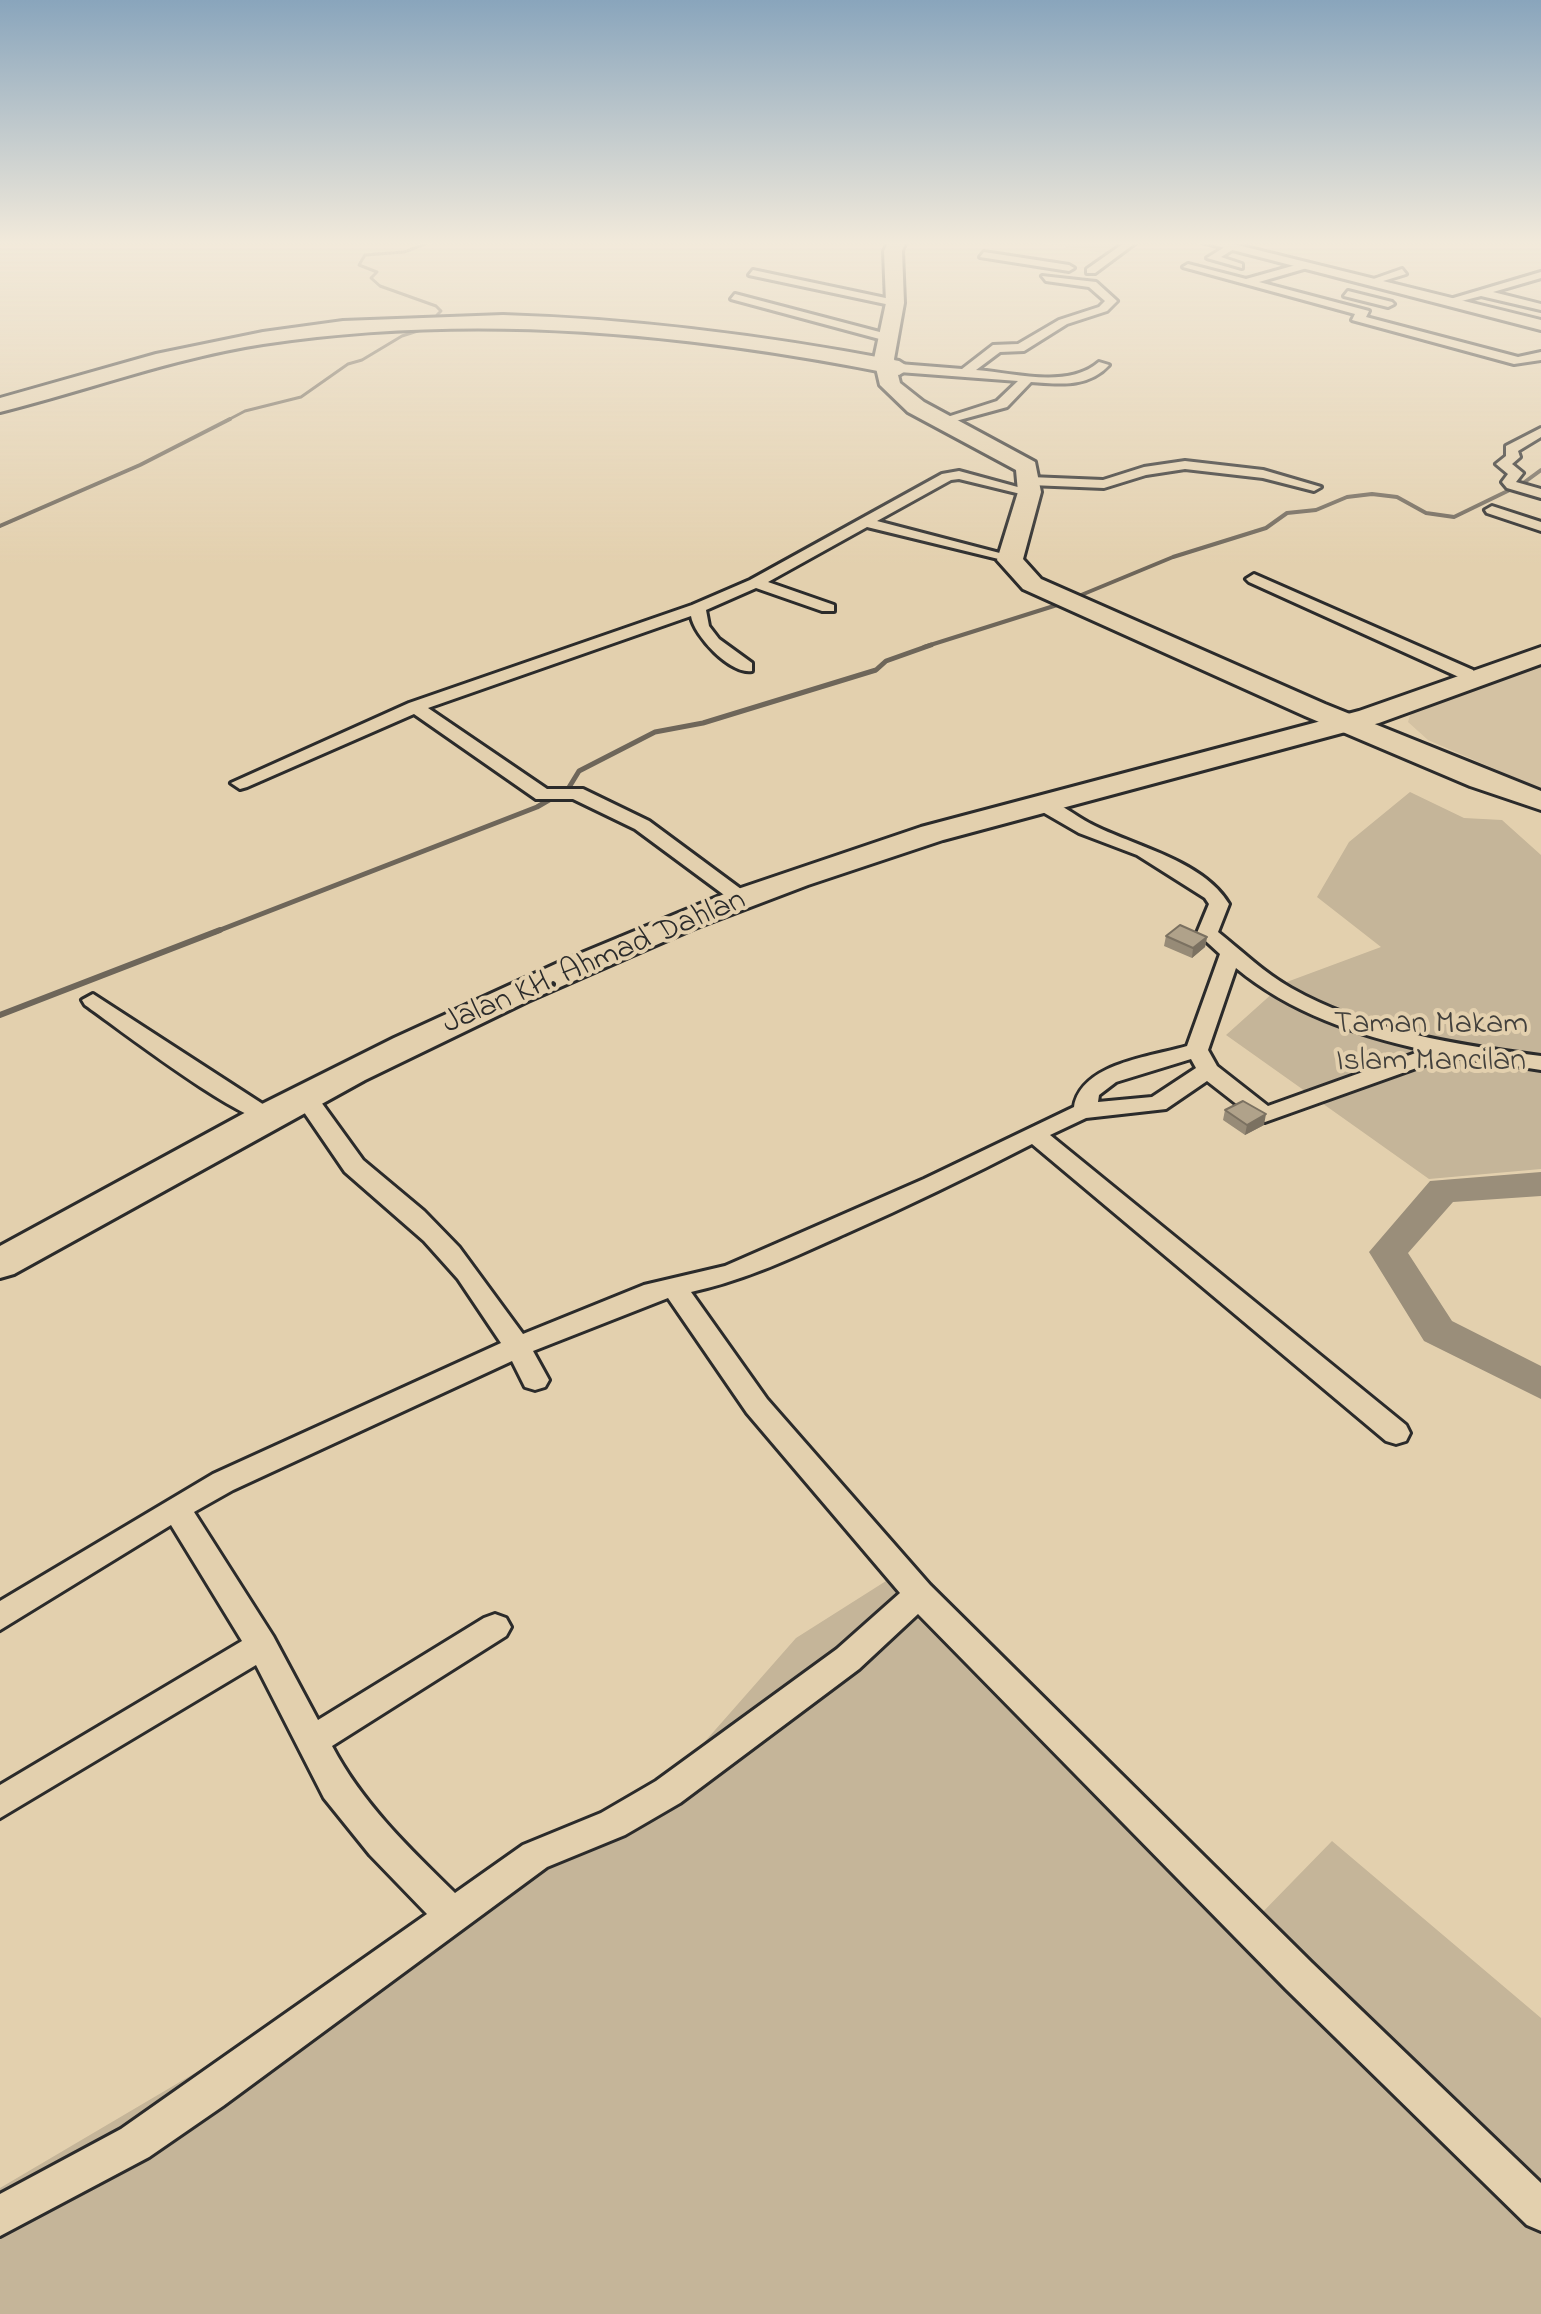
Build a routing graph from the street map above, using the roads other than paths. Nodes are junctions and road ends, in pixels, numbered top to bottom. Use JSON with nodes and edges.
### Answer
{"nodes":[{"id":1,"x":202,"y":349,"type":"edge"},
{"id":2,"x":802,"y":349,"type":"edge"},
{"id":3,"x":869,"y":349,"type":"edge"},
{"id":4,"x":874,"y":349,"type":"edge"},
{"id":5,"x":875,"y":349,"type":"edge"},
{"id":6,"x":891,"y":349,"type":"edge"},
{"id":7,"x":996,"y":349,"type":"edge"},
{"id":8,"x":1473,"y":349,"type":"edge"},
{"id":9,"x":845,"y":355,"type":"junction"},
{"id":10,"x":890,"y":355,"type":"junction"},
{"id":11,"x":1541,"y":356,"type":"edge"},
{"id":12,"x":1103,"y":365,"type":"dead end"},
{"id":13,"x":965,"y":373,"type":"junction"},
{"id":14,"x":1029,"y":377,"type":"junction"},
{"id":15,"x":0,"y":402,"type":"edge"},
{"id":16,"x":946,"y":422,"type":"junction"},
{"id":17,"x":1541,"y":432,"type":"edge"},
{"id":18,"x":1030,"y":487,"type":"junction"},
{"id":19,"x":1314,"y":487,"type":"dead end"},
{"id":20,"x":1541,"y":494,"type":"edge"},
{"id":21,"x":1492,"y":510,"type":"dead end"},
{"id":22,"x":867,"y":523,"type":"junction"},
{"id":23,"x":1540,"y":526,"type":"edge"},
{"id":24,"x":946,"y":531,"type":"dead end"},
{"id":25,"x":1010,"y":552,"type":"junction"},
{"id":26,"x":1254,"y":579,"type":"dead end"},
{"id":27,"x":755,"y":583,"type":"junction"},
{"id":28,"x":698,"y":608,"type":"junction"},
{"id":29,"x":828,"y":608,"type":"dead end"},
{"id":30,"x":1541,"y":655,"type":"edge"},
{"id":31,"x":746,"y":667,"type":"dead end"},
{"id":32,"x":1508,"y":668,"type":"junction"},
{"id":33,"x":1467,"y":674,"type":"junction"},
{"id":34,"x":415,"y":707,"type":"junction"},
{"id":35,"x":1341,"y":716,"type":"junction"},
{"id":36,"x":240,"y":783,"type":"dead end"},
{"id":37,"x":1535,"y":799,"type":"edge"},
{"id":38,"x":1041,"y":803,"type":"junction"},
{"id":39,"x":742,"y":899,"type":"junction"},
{"id":40,"x":1231,"y":952,"type":"junction"},
{"id":41,"x":93,"y":1000,"type":"dead end"},
{"id":42,"x":1450,"y":1048,"type":"junction"},
{"id":43,"x":1202,"y":1060,"type":"junction"},
{"id":44,"x":1541,"y":1063,"type":"edge"},
{"id":45,"x":305,"y":1096,"type":"junction"},
{"id":46,"x":1085,"y":1111,"type":"junction"},
{"id":47,"x":267,"y":1117,"type":"junction"},
{"id":48,"x":1034,"y":1134,"type":"junction"},
{"id":49,"x":0,"y":1264,"type":"edge"},
{"id":50,"x":673,"y":1286,"type":"junction"},
{"id":51,"x":519,"y":1346,"type":"junction"},
{"id":52,"x":535,"y":1380,"type":"dead end"},
{"id":53,"x":1396,"y":1433,"type":"dead end"},
{"id":54,"x":176,"y":1508,"type":"junction"},
{"id":55,"x":919,"y":1594,"type":"junction"},
{"id":56,"x":0,"y":1617,"type":"edge"},
{"id":57,"x":495,"y":1627,"type":"dead end"},
{"id":58,"x":262,"y":1645,"type":"junction"},
{"id":59,"x":310,"y":1742,"type":"junction"},
{"id":60,"x":0,"y":1803,"type":"edge"},
{"id":61,"x":454,"y":1917,"type":"junction"},
{"id":62,"x":1541,"y":2211,"type":"edge"},
{"id":63,"x":0,"y":2216,"type":"edge"}],
"edges":[{"from":1,"to":15,"type":"highway"},
{"from":2,"to":9,"type":"highway"},
{"from":3,"to":9,"type":"highway"},
{"from":4,"to":10,"type":"street"},
{"from":5,"to":10,"type":"highway"},
{"from":6,"to":10,"type":"highway"},
{"from":7,"to":13,"type":"street"},
{"from":8,"to":11,"type":"street"},
{"from":9,"to":10,"type":"highway"},
{"from":10,"to":13,"type":"street"},
{"from":10,"to":16,"type":"highway"},
{"from":12,"to":14,"type":"street"},
{"from":13,"to":14,"type":"street"},
{"from":14,"to":16,"type":"street"},
{"from":16,"to":18,"type":"highway"},
{"from":17,"to":20,"type":"street"},
{"from":18,"to":19,"type":"street"},
{"from":18,"to":22,"type":"street"},
{"from":18,"to":25,"type":"highway"},
{"from":21,"to":23,"type":"street"},
{"from":22,"to":25,"type":"street"},
{"from":22,"to":27,"type":"street"},
{"from":24,"to":25,"type":"street"},
{"from":25,"to":35,"type":"highway"},
{"from":26,"to":33,"type":"street"},
{"from":27,"to":28,"type":"street"},
{"from":27,"to":29,"type":"street"},
{"from":28,"to":31,"type":"street"},
{"from":28,"to":34,"type":"street"},
{"from":30,"to":32,"type":"main road"},
{"from":32,"to":33,"type":"main road"},
{"from":32,"to":35,"type":"main road"},
{"from":33,"to":35,"type":"main road"},
{"from":34,"to":36,"type":"street"},
{"from":34,"to":39,"type":"street"},
{"from":35,"to":37,"type":"highway"},
{"from":35,"to":38,"type":"main road","name":"Jalan KH. Ahmad Dahlan"},
{"from":38,"to":39,"type":"main road","name":"Jalan KH. Ahmad Dahlan"},
{"from":38,"to":40,"type":"street"},
{"from":39,"to":45,"type":"main road","name":"Jalan KH. Ahmad Dahlan"},
{"from":40,"to":42,"type":"street"},
{"from":40,"to":43,"type":"street"},
{"from":41,"to":47,"type":"street"},
{"from":42,"to":43,"type":"street"},
{"from":42,"to":44,"type":"street"},
{"from":43,"to":46,"type":"street"},
{"from":43,"to":46,"type":"street"},
{"from":45,"to":47,"type":"main road","name":"Jalan KH. Ahmad Dahlan"},
{"from":45,"to":51,"type":"street"},
{"from":46,"to":48,"type":"street"},
{"from":47,"to":49,"type":"main road","name":"Jalan KH. Ahmad Dahlan"},
{"from":48,"to":50,"type":"street"},
{"from":48,"to":53,"type":"street"},
{"from":50,"to":51,"type":"street"},
{"from":50,"to":55,"type":"street"},
{"from":51,"to":52,"type":"street"},
{"from":51,"to":54,"type":"street"},
{"from":54,"to":56,"type":"street"},
{"from":54,"to":58,"type":"street"},
{"from":55,"to":61,"type":"street"},
{"from":55,"to":62,"type":"street"},
{"from":57,"to":59,"type":"street"},
{"from":58,"to":59,"type":"street"},
{"from":58,"to":60,"type":"street"},
{"from":59,"to":61,"type":"street"},
{"from":61,"to":63,"type":"street"}]}
